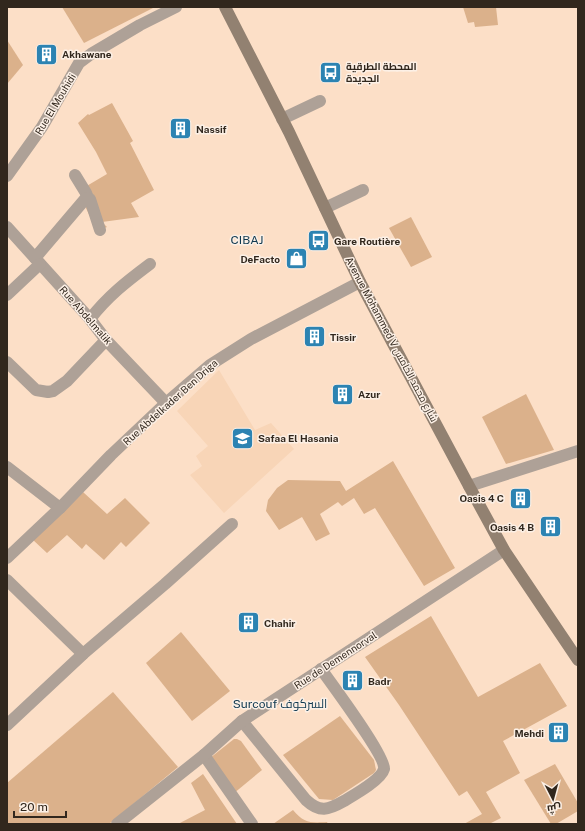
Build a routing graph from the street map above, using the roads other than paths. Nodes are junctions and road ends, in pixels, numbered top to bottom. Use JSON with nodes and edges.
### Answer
{"nodes":[{"id":1,"x":176,"y":7,"type":"edge"},
{"id":2,"x":225,"y":7,"type":"edge"},
{"id":3,"x":320,"y":101,"type":"dead end"},
{"id":4,"x":282,"y":119,"type":"junction"},
{"id":5,"x":75,"y":175,"type":"dead end"},
{"id":6,"x":7,"y":176,"type":"edge"},
{"id":7,"x":363,"y":190,"type":"dead end"},
{"id":8,"x":86,"y":199,"type":"junction"},
{"id":9,"x":325,"y":208,"type":"junction"},
{"id":10,"x":7,"y":227,"type":"edge"},
{"id":11,"x":100,"y":230,"type":"dead end"},
{"id":12,"x":37,"y":261,"type":"junction"},
{"id":13,"x":150,"y":264,"type":"dead end"},
{"id":14,"x":360,"y":282,"type":"junction"},
{"id":15,"x":7,"y":295,"type":"edge"},
{"id":16,"x":90,"y":319,"type":"junction"},
{"id":17,"x":106,"y":340,"type":"junction"},
{"id":18,"x":7,"y":362,"type":"edge"},
{"id":19,"x":166,"y":403,"type":"junction"},
{"id":20,"x":578,"y":451,"type":"edge"},
{"id":21,"x":7,"y":467,"type":"edge"},
{"id":22,"x":469,"y":486,"type":"junction"},
{"id":23,"x":60,"y":508,"type":"junction"},
{"id":24,"x":232,"y":524,"type":"dead end"},
{"id":25,"x":504,"y":550,"type":"junction"},
{"id":26,"x":9,"y":552,"type":"edge"},
{"id":27,"x":7,"y":580,"type":"edge"},
{"id":28,"x":83,"y":654,"type":"junction"},
{"id":29,"x":578,"y":660,"type":"edge"},
{"id":30,"x":321,"y":668,"type":"junction"},
{"id":31,"x":242,"y":721,"type":"junction"},
{"id":32,"x":7,"y":725,"type":"edge"},
{"id":33,"x":204,"y":755,"type":"junction"},
{"id":34,"x":117,"y":824,"type":"edge"},
{"id":35,"x":252,"y":824,"type":"edge"}],
"edges":[{"from":1,"to":6,"type":"street","name":"Rue El Mouhidi"},
{"from":2,"to":4,"type":"street","name":"Avenue Mohammed V شارع محمد الخامس"},
{"from":3,"to":4,"type":"street"},
{"from":4,"to":9,"type":"street","name":"Avenue Mohammed V شارع محمد الخامس"},
{"from":5,"to":8,"type":"street"},
{"from":7,"to":9,"type":"street"},
{"from":8,"to":11,"type":"street"},
{"from":8,"to":12,"type":"street"},
{"from":9,"to":14,"type":"street","name":"Avenue Mohammed V شارع محمد الخامس"},
{"from":10,"to":12,"type":"street","name":"Rue Abdelmalik"},
{"from":12,"to":15,"type":"street"},
{"from":12,"to":16,"type":"street","name":"Rue Abdelmalik"},
{"from":13,"to":16,"type":"street"},
{"from":14,"to":19,"type":"street","name":"Rue Abdelkader Ben Driga"},
{"from":14,"to":22,"type":"street","name":"Avenue Mohammed V شارع محمد الخامس"},
{"from":16,"to":17,"type":"street","name":"Rue Abdelmalik"},
{"from":17,"to":18,"type":"street"},
{"from":17,"to":19,"type":"street","name":"Rue Abdelmalik"},
{"from":19,"to":23,"type":"street","name":"Rue Abdelkader Ben Driga"},
{"from":20,"to":22,"type":"street"},
{"from":21,"to":23,"type":"street"},
{"from":22,"to":25,"type":"street","name":"Avenue Mohammed V شارع محمد الخامس"},
{"from":23,"to":26,"type":"street","name":"Rue Abdelkader Ben Driga"},
{"from":24,"to":28,"type":"street"},
{"from":25,"to":29,"type":"street","name":"Avenue Mohammed V شارع محمد الخامس"},
{"from":25,"to":30,"type":"street","name":"Rue de Demennorval"},
{"from":27,"to":28,"type":"street"},
{"from":28,"to":32,"type":"street"},
{"from":30,"to":31,"type":"street","name":"Rue de Demennorval"},
{"from":30,"to":31,"type":"street"},
{"from":31,"to":33,"type":"street","name":"Rue de Demennorval"},
{"from":33,"to":34,"type":"street","name":"Rue de Demennorval"},
{"from":33,"to":35,"type":"street"}]}
